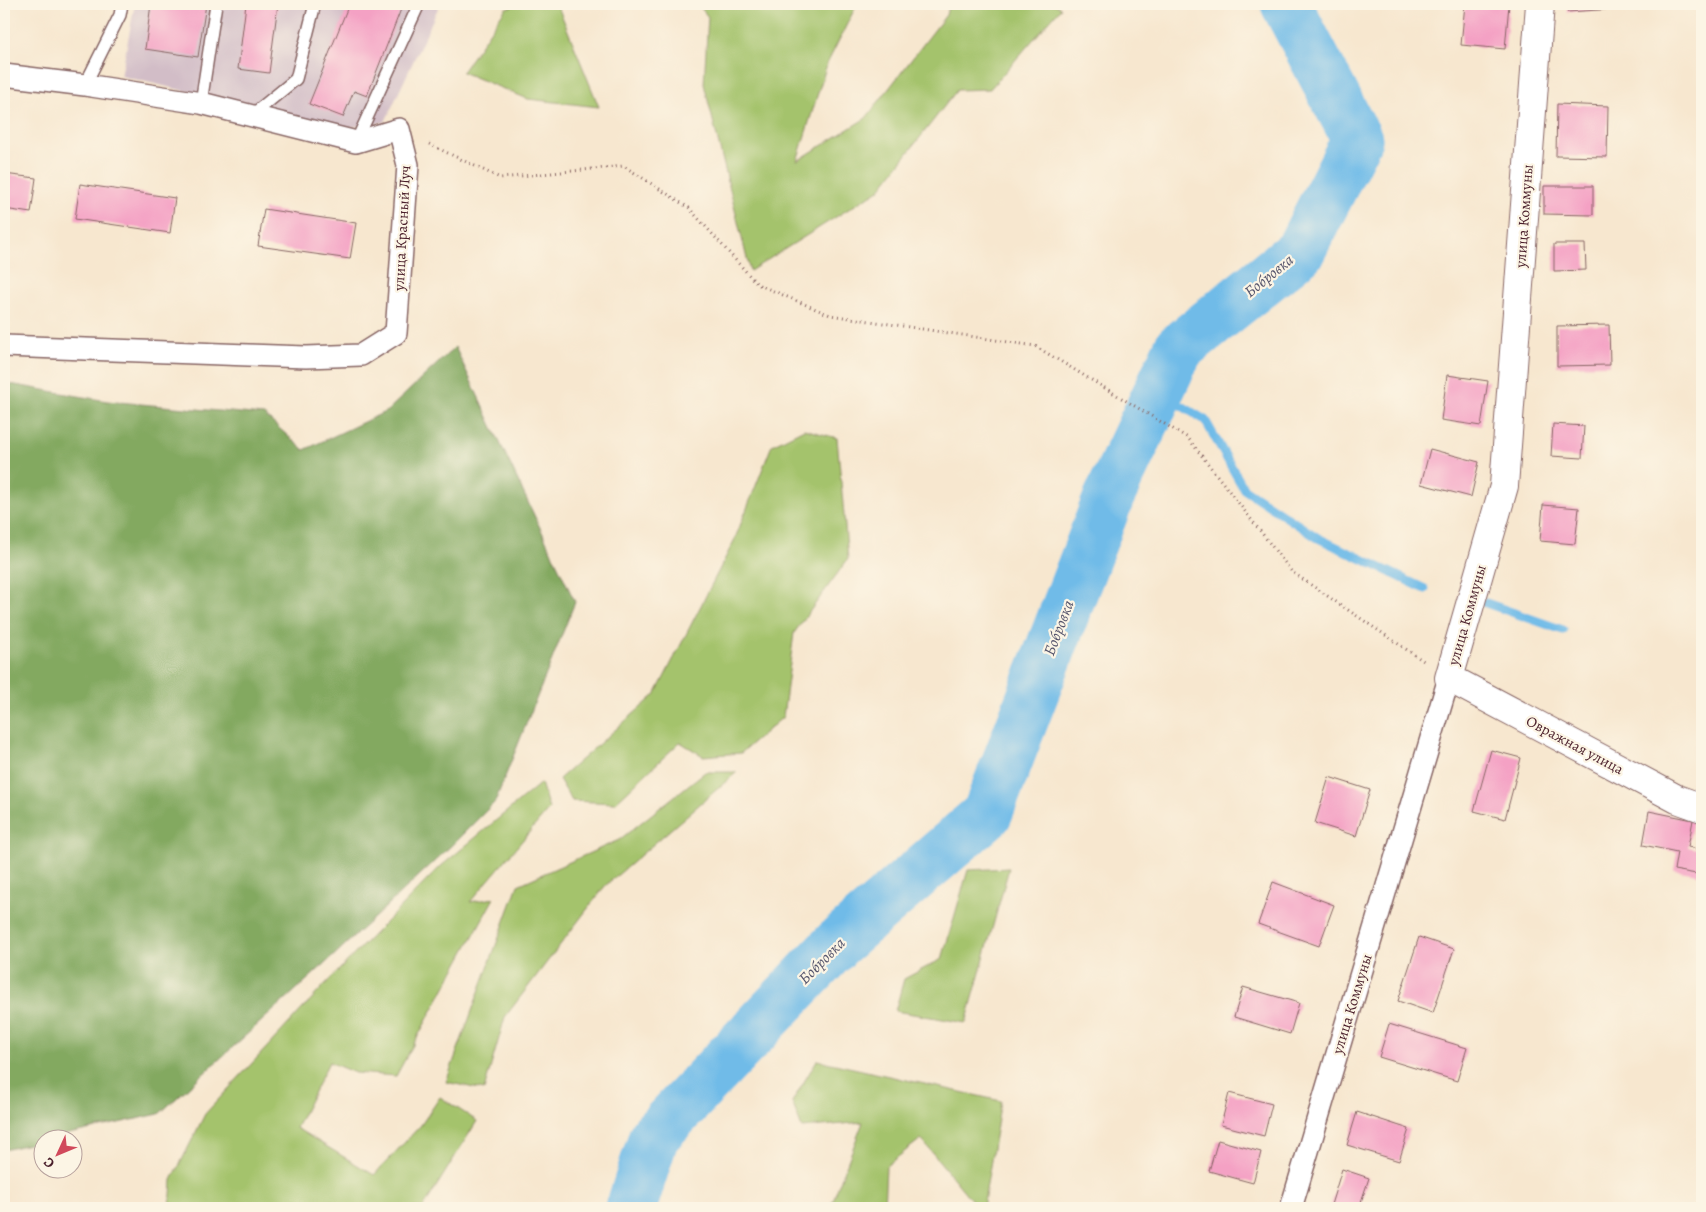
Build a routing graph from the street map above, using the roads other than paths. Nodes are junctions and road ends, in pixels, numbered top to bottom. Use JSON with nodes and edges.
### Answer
{"nodes":[{"id":1,"x":122,"y":4,"type":"edge"},
{"id":2,"x":216,"y":4,"type":"edge"},
{"id":3,"x":315,"y":4,"type":"edge"},
{"id":4,"x":419,"y":4,"type":"edge"},
{"id":5,"x":1540,"y":4,"type":"edge"},
{"id":6,"x":4,"y":75,"type":"edge"},
{"id":7,"x":85,"y":85,"type":"junction"},
{"id":8,"x":201,"y":103,"type":"junction"},
{"id":9,"x":252,"y":115,"type":"junction"},
{"id":10,"x":356,"y":142,"type":"junction"},
{"id":11,"x":4,"y":346,"type":"edge"},
{"id":12,"x":1449,"y":678,"type":"junction"},
{"id":13,"x":1702,"y":808,"type":"edge"},
{"id":14,"x":1291,"y":1208,"type":"edge"}],
"edges":[{"from":1,"to":7,"type":"lane"},
{"from":2,"to":8,"type":"lane"},
{"from":3,"to":9,"type":"lane"},
{"from":4,"to":10,"type":"lane"},
{"from":5,"to":12,"type":"street","name":"улица Коммуны"},
{"from":6,"to":7,"type":"street"},
{"from":7,"to":8,"type":"street"},
{"from":8,"to":9,"type":"street"},
{"from":9,"to":10,"type":"street"},
{"from":10,"to":11,"type":"street","name":"улица Красный Луч"},
{"from":12,"to":13,"type":"street","name":"Овражная улица"},
{"from":12,"to":14,"type":"street","name":"улица Коммуны"}]}
